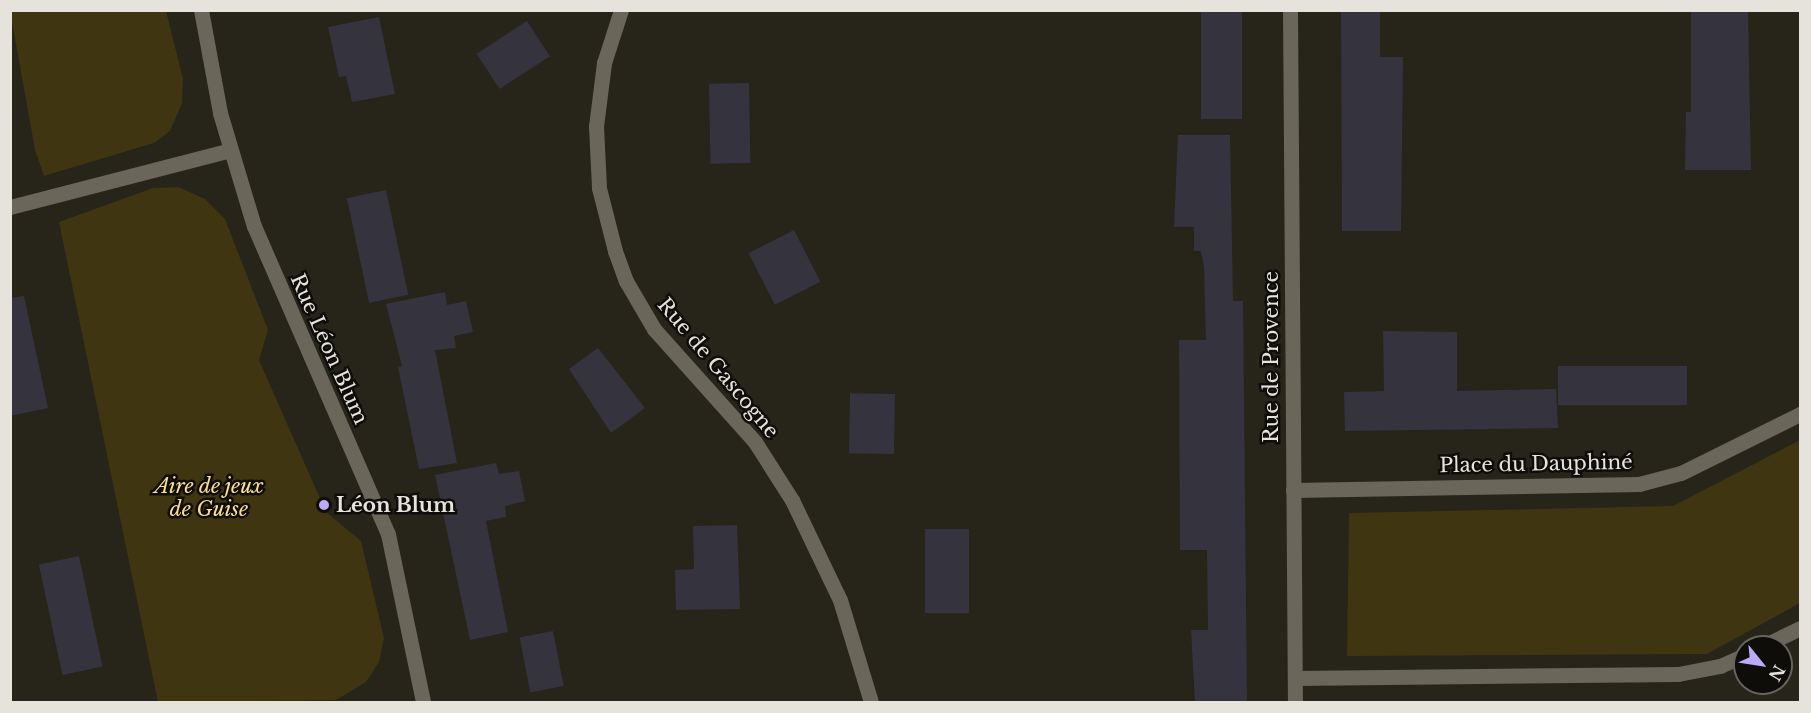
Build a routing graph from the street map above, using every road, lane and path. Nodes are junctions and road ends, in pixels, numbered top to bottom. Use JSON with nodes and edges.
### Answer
{"nodes":[{"id":1,"x":201,"y":10,"type":"edge"},
{"id":2,"x":621,"y":10,"type":"edge"},
{"id":3,"x":1290,"y":10,"type":"edge"},
{"id":4,"x":230,"y":150,"type":"junction"},
{"id":5,"x":10,"y":207,"type":"edge"},
{"id":6,"x":1800,"y":414,"type":"edge"},
{"id":7,"x":1293,"y":490,"type":"junction"},
{"id":8,"x":1800,"y":627,"type":"edge"},
{"id":9,"x":1784,"y":635,"type":"edge"},
{"id":10,"x":1733,"y":660,"type":"edge"},
{"id":11,"x":1295,"y":678,"type":"junction"},
{"id":12,"x":420,"y":702,"type":"edge"},
{"id":13,"x":871,"y":702,"type":"edge"},
{"id":14,"x":1295,"y":702,"type":"edge"}],
"edges":[{"from":1,"to":4,"type":"street","name":"Rue Léon Blum"},
{"from":2,"to":13,"type":"street","name":"Rue de Gascogne"},
{"from":3,"to":7,"type":"street","name":"Rue de Provence"},
{"from":4,"to":5,"type":"street"},
{"from":4,"to":12,"type":"street","name":"Rue Léon Blum"},
{"from":6,"to":7,"type":"street","name":"Place du Dauphiné"},
{"from":7,"to":11,"type":"street","name":"Rue de Provence"},
{"from":8,"to":9,"type":"street"},
{"from":10,"to":11,"type":"street"},
{"from":11,"to":14,"type":"street","name":"Rue de Provence"}]}
